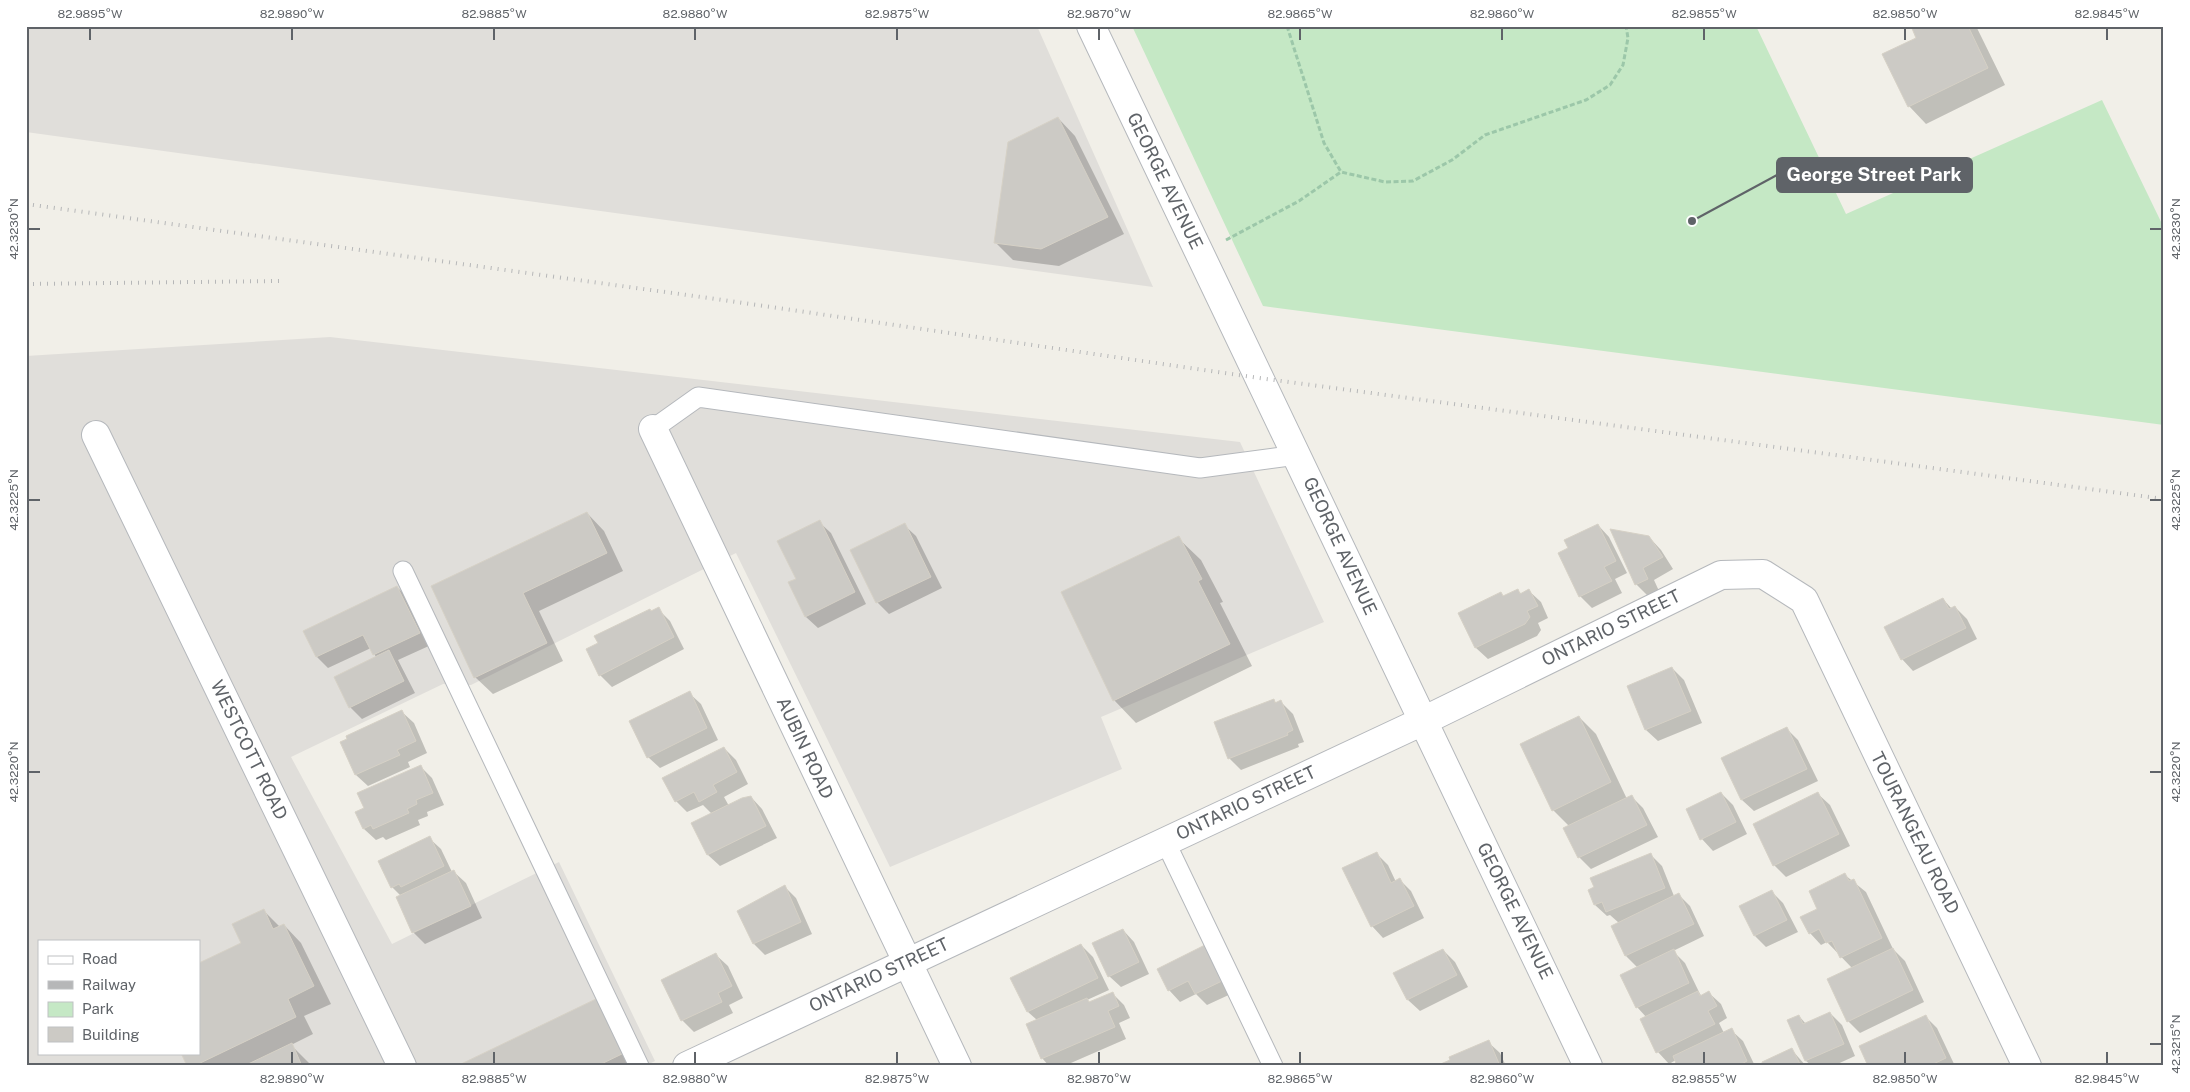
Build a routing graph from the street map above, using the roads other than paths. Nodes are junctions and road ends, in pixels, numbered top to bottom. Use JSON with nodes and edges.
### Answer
{"nodes":[{"id":1,"x":1091,"y":26,"type":"edge"},
{"id":2,"x":653,"y":429,"type":"joint"},
{"id":3,"x":96,"y":435,"type":"dead end"},
{"id":4,"x":1297,"y":455,"type":"junction"},
{"id":5,"x":403,"y":571,"type":"dead end"},
{"id":6,"x":1804,"y":600,"type":"joint"},
{"id":7,"x":1423,"y":720,"type":"junction"},
{"id":8,"x":1165,"y":841,"type":"junction"},
{"id":9,"x":908,"y":962,"type":"junction"},
{"id":10,"x":402,"y":1066,"type":"edge"},
{"id":11,"x":639,"y":1066,"type":"edge"},
{"id":12,"x":687,"y":1066,"type":"edge"},
{"id":13,"x":957,"y":1066,"type":"edge"},
{"id":14,"x":1272,"y":1066,"type":"edge"},
{"id":15,"x":1588,"y":1066,"type":"edge"},
{"id":16,"x":2026,"y":1066,"type":"edge"}],
"edges":[{"from":1,"to":4,"type":"street","name":"GEORGE AVENUE"},
{"from":2,"to":4,"type":"lane"},
{"from":2,"to":9,"type":"street","name":"AUBIN ROAD"},
{"from":3,"to":10,"type":"street","name":"WESTCOTT ROAD"},
{"from":4,"to":7,"type":"street","name":"GEORGE AVENUE"},
{"from":5,"to":11,"type":"lane"},
{"from":6,"to":7,"type":"street","name":"ONTARIO STREET"},
{"from":6,"to":16,"type":"street","name":"TOURANGEAU ROAD"},
{"from":7,"to":8,"type":"street","name":"ONTARIO STREET"},
{"from":7,"to":15,"type":"street","name":"GEORGE AVENUE"},
{"from":8,"to":9,"type":"street","name":"ONTARIO STREET"},
{"from":8,"to":14,"type":"lane"},
{"from":9,"to":12,"type":"street","name":"ONTARIO STREET"},
{"from":9,"to":13,"type":"street","name":"AUBIN ROAD"}]}
